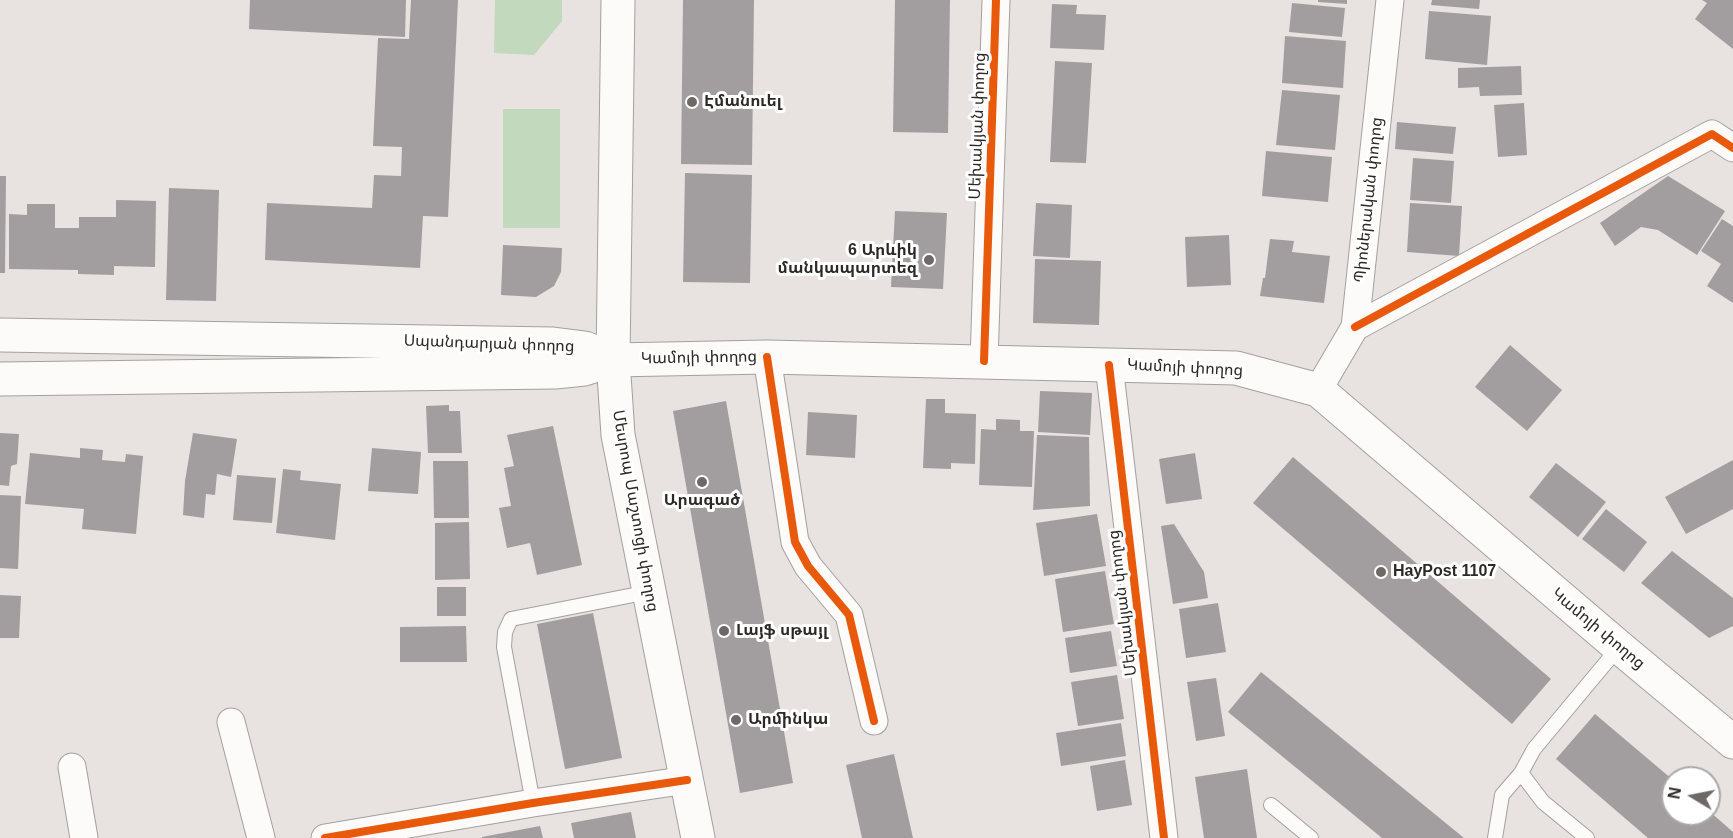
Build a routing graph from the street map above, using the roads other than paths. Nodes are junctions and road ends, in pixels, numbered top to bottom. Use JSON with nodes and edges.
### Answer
{"nodes":[{"id":1,"x":618,"y":0,"type":"edge"},
{"id":2,"x":996,"y":0,"type":"edge"},
{"id":3,"x":1390,"y":0,"type":"edge"},
{"id":4,"x":1723,"y":141,"type":"edge"},
{"id":5,"x":1355,"y":327,"type":"junction"},
{"id":6,"x":0,"y":335,"type":"edge"},
{"id":7,"x":767,"y":357,"type":"junction"},
{"id":8,"x":613,"y":360,"type":"junction"},
{"id":9,"x":984,"y":362,"type":"junction"},
{"id":10,"x":1109,"y":364,"type":"junction"},
{"id":11,"x":0,"y":379,"type":"edge"},
{"id":12,"x":1318,"y":390,"type":"junction"},
{"id":13,"x":649,"y":592,"type":"junction"},
{"id":14,"x":1618,"y":647,"type":"junction"},
{"id":15,"x":874,"y":721,"type":"dead end"},
{"id":16,"x":231,"y":722,"type":"dead end"},
{"id":17,"x":1733,"y":742,"type":"edge"},
{"id":18,"x":72,"y":767,"type":"dead end"},
{"id":19,"x":1521,"y":773,"type":"junction"},
{"id":20,"x":687,"y":780,"type":"junction"},
{"id":21,"x":533,"y":803,"type":"junction"},
{"id":22,"x":1271,"y":806,"type":"dead end"},
{"id":23,"x":390,"y":833,"type":"edge"},
{"id":24,"x":84,"y":838,"type":"edge"},
{"id":25,"x":261,"y":838,"type":"edge"},
{"id":26,"x":325,"y":838,"type":"edge"},
{"id":27,"x":698,"y":838,"type":"edge"},
{"id":28,"x":1164,"y":838,"type":"edge"},
{"id":29,"x":1311,"y":838,"type":"edge"},
{"id":30,"x":1495,"y":838,"type":"edge"},
{"id":31,"x":1587,"y":838,"type":"edge"}],
"edges":[{"from":1,"to":8,"type":"main road","name":"Մեսրոպ Մաշտոցի փողոց"},
{"from":2,"to":9,"type":"street","name":"Մեխակյան փողոց"},
{"from":3,"to":5,"type":"street","name":"Պիոներական փողոց"},
{"from":4,"to":5,"type":"street"},
{"from":5,"to":12,"type":"street","name":"Պիոներական փողոց"},
{"from":6,"to":8,"type":"main road","name":"Սպանդարյան փողոց"},
{"from":7,"to":8,"type":"main road","name":"Կամոյի փողոց"},
{"from":7,"to":9,"type":"main road","name":"Կամոյի փողոց"},
{"from":7,"to":15,"type":"street"},
{"from":8,"to":11,"type":"main road","name":"Սպանդարյան փողոց"},
{"from":8,"to":13,"type":"main road","name":"Մեսրոպ Մաշտոցի փողոց"},
{"from":9,"to":10,"type":"main road","name":"Կամոյի փողոց"},
{"from":10,"to":12,"type":"main road","name":"Կամոյի փողոց"},
{"from":10,"to":28,"type":"street","name":"Մեխակյան փողոց"},
{"from":12,"to":14,"type":"main road","name":"Կամոյի փողոց"},
{"from":13,"to":20,"type":"main road","name":"Մեսրոպ Մաշտոցի փողոց"},
{"from":13,"to":21,"type":"lane"},
{"from":14,"to":17,"type":"main road","name":"Կամոյի փողոց"},
{"from":14,"to":19,"type":"lane"},
{"from":16,"to":25,"type":"street"},
{"from":18,"to":24,"type":"street"},
{"from":19,"to":30,"type":"lane"},
{"from":19,"to":31,"type":"lane"},
{"from":20,"to":21,"type":"street"},
{"from":20,"to":27,"type":"main road","name":"Մեսրոպ Մաշտոցի փողոց"},
{"from":21,"to":23,"type":"street"},
{"from":22,"to":29,"type":"lane"},
{"from":23,"to":26,"type":"street"}]}
